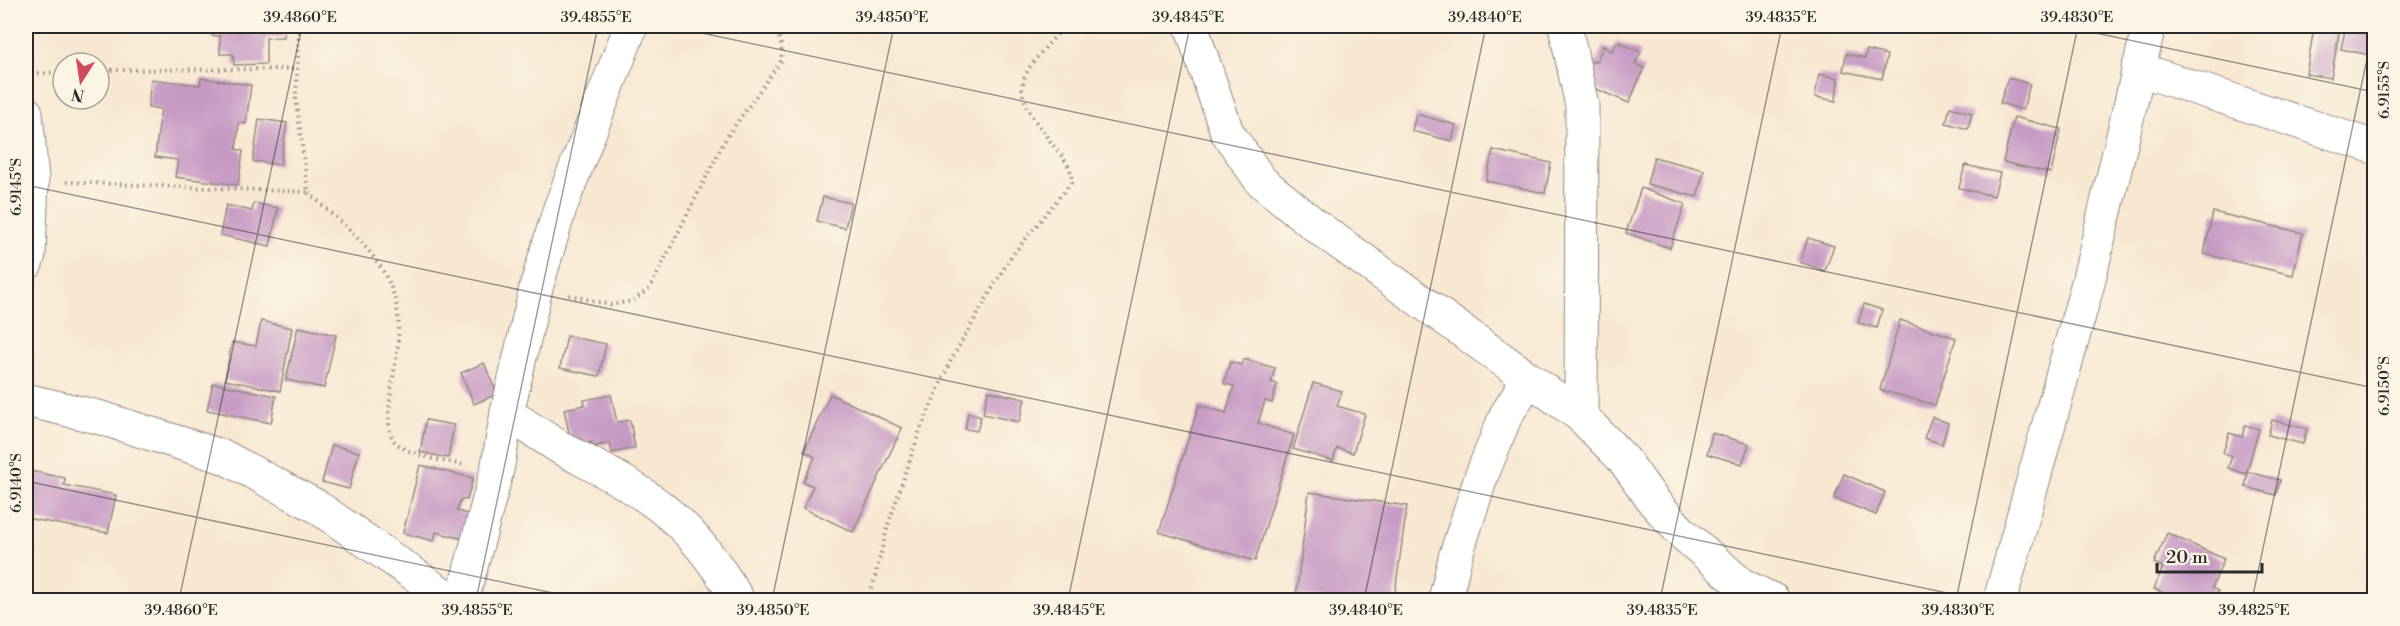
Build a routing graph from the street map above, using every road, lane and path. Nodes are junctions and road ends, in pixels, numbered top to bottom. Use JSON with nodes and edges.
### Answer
{"nodes":[{"id":1,"x":299,"y":26,"type":"edge"},
{"id":2,"x":631,"y":26,"type":"edge"},
{"id":3,"x":775,"y":26,"type":"edge"},
{"id":4,"x":1065,"y":26,"type":"edge"},
{"id":5,"x":1191,"y":26,"type":"edge"},
{"id":6,"x":1565,"y":26,"type":"edge"},
{"id":7,"x":2149,"y":26,"type":"edge"},
{"id":8,"x":297,"y":69,"type":"junction"},
{"id":9,"x":2138,"y":69,"type":"junction"},
{"id":10,"x":111,"y":70,"type":"edge"},
{"id":11,"x":51,"y":73,"type":"edge"},
{"id":12,"x":26,"y":74,"type":"edge"},
{"id":13,"x":26,"y":114,"type":"edge"},
{"id":14,"x":2374,"y":147,"type":"edge"},
{"id":15,"x":32,"y":179,"type":"junction"},
{"id":16,"x":308,"y":192,"type":"junction"},
{"id":17,"x":26,"y":264,"type":"edge"},
{"id":18,"x":536,"y":288,"type":"junction"},
{"id":19,"x":1530,"y":379,"type":"junction"},
{"id":20,"x":26,"y":400,"type":"edge"},
{"id":21,"x":507,"y":413,"type":"junction"},
{"id":22,"x":1581,"y":416,"type":"junction"},
{"id":23,"x":497,"y":470,"type":"junction"},
{"id":24,"x":1739,"y":593,"type":"edge"},
{"id":25,"x":451,"y":600,"type":"edge"},
{"id":26,"x":462,"y":600,"type":"edge"},
{"id":27,"x":738,"y":600,"type":"edge"},
{"id":28,"x":868,"y":600,"type":"edge"},
{"id":29,"x":1445,"y":600,"type":"edge"},
{"id":30,"x":1773,"y":600,"type":"edge"},
{"id":31,"x":2000,"y":600,"type":"edge"}],
"edges":[{"from":1,"to":8,"type":"path"},
{"from":2,"to":18,"type":"street"},
{"from":3,"to":18,"type":"path"},
{"from":4,"to":28,"type":"path"},
{"from":5,"to":19,"type":"street"},
{"from":6,"to":22,"type":"street"},
{"from":7,"to":9,"type":"street"},
{"from":8,"to":10,"type":"path"},
{"from":8,"to":16,"type":"path"},
{"from":9,"to":14,"type":"street"},
{"from":9,"to":31,"type":"street"},
{"from":11,"to":12,"type":"path"},
{"from":13,"to":15,"type":"street"},
{"from":15,"to":16,"type":"path"},
{"from":15,"to":17,"type":"street"},
{"from":16,"to":23,"type":"path"},
{"from":18,"to":21,"type":"street"},
{"from":19,"to":22,"type":"street"},
{"from":19,"to":29,"type":"street"},
{"from":20,"to":25,"type":"street"},
{"from":21,"to":23,"type":"street"},
{"from":21,"to":27,"type":"street"},
{"from":22,"to":24,"type":"street"},
{"from":23,"to":26,"type":"street"},
{"from":24,"to":30,"type":"street"}]}
